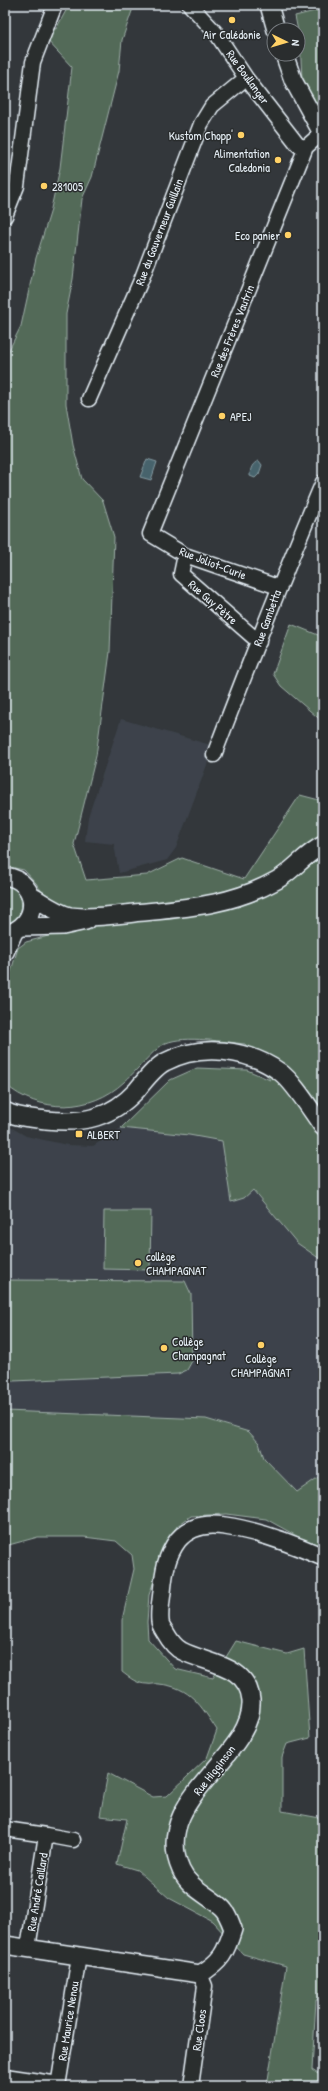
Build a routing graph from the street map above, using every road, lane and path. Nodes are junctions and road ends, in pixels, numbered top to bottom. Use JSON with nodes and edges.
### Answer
{"nodes":[{"id":1,"x":56,"y":5,"type":"edge"},
{"id":2,"x":190,"y":5,"type":"edge"},
{"id":3,"x":269,"y":5,"type":"edge"},
{"id":4,"x":274,"y":22,"type":"edge"},
{"id":5,"x":287,"y":62,"type":"edge"},
{"id":6,"x":246,"y":78,"type":"junction"},
{"id":7,"x":322,"y":134,"type":"edge"},
{"id":8,"x":306,"y":147,"type":"junction"},
{"id":9,"x":5,"y":216,"type":"edge"},
{"id":10,"x":89,"y":399,"type":"dead end"},
{"id":11,"x":323,"y":482,"type":"edge"},
{"id":12,"x":150,"y":534,"type":"joint"},
{"id":13,"x":186,"y":555,"type":"junction"},
{"id":14,"x":278,"y":587,"type":"junction"},
{"id":15,"x":259,"y":642,"type":"junction"},
{"id":16,"x":214,"y":754,"type":"dead end"},
{"id":17,"x":323,"y":845,"type":"edge"},
{"id":18,"x":5,"y":876,"type":"edge"},
{"id":19,"x":30,"y":895,"type":"junction"},
{"id":20,"x":109,"y":916,"type":"junction"},
{"id":21,"x":14,"y":931,"type":"edge"},
{"id":22,"x":5,"y":952,"type":"edge"},
{"id":23,"x":5,"y":1111,"type":"edge"},
{"id":24,"x":323,"y":1127,"type":"edge"},
{"id":25,"x":323,"y":1557,"type":"edge"},
{"id":26,"x":5,"y":1829,"type":"edge"},
{"id":27,"x":46,"y":1835,"type":"junction"},
{"id":28,"x":73,"y":1840,"type":"dead end"},
{"id":29,"x":5,"y":1945,"type":"edge"},
{"id":30,"x":28,"y":1948,"type":"junction"},
{"id":31,"x":79,"y":1956,"type":"junction"},
{"id":32,"x":200,"y":1974,"type":"junction"},
{"id":33,"x":5,"y":2076,"type":"edge"},
{"id":34,"x":58,"y":2085,"type":"edge"},
{"id":35,"x":191,"y":2086,"type":"edge"}],
"edges":[{"from":1,"to":9,"type":"street"},
{"from":2,"to":6,"type":"street","name":"Rue Boullanger"},
{"from":3,"to":4,"type":"street"},
{"from":5,"to":7,"type":"street"},
{"from":6,"to":8,"type":"street","name":"Rue Boullanger"},
{"from":6,"to":10,"type":"street","name":"Rue du Gouverneur Guillain"},
{"from":7,"to":8,"type":"street","name":"Rue des Frères Vautrin"},
{"from":8,"to":12,"type":"street","name":"Rue des Frères Vautrin"},
{"from":11,"to":14,"type":"street","name":"Rue Gambetta"},
{"from":12,"to":13,"type":"street","name":"Rue Joliot-Curie"},
{"from":13,"to":14,"type":"street","name":"Rue Joliot-Curie"},
{"from":13,"to":15,"type":"street","name":"Rue Guy Pètre"},
{"from":14,"to":15,"type":"street","name":"Rue Gambetta"},
{"from":15,"to":16,"type":"street","name":"Rue Gambetta"},
{"from":17,"to":20,"type":"street"},
{"from":18,"to":19,"type":"street"},
{"from":19,"to":20,"type":"street"},
{"from":19,"to":21,"type":"street"},
{"from":20,"to":21,"type":"street"},
{"from":21,"to":22,"type":"street"},
{"from":23,"to":24,"type":"street"},
{"from":25,"to":32,"type":"street","name":"Rue Higginson"},
{"from":26,"to":27,"type":"street"},
{"from":27,"to":28,"type":"street"},
{"from":27,"to":30,"type":"street","name":"Rue André Caillard"},
{"from":29,"to":30,"type":"street"},
{"from":30,"to":31,"type":"street"},
{"from":31,"to":32,"type":"street"},
{"from":31,"to":34,"type":"street","name":"Rue Maurice Nenou"},
{"from":32,"to":35,"type":"street","name":"Rue Cloos"},
{"from":33,"to":34,"type":"street"}]}
